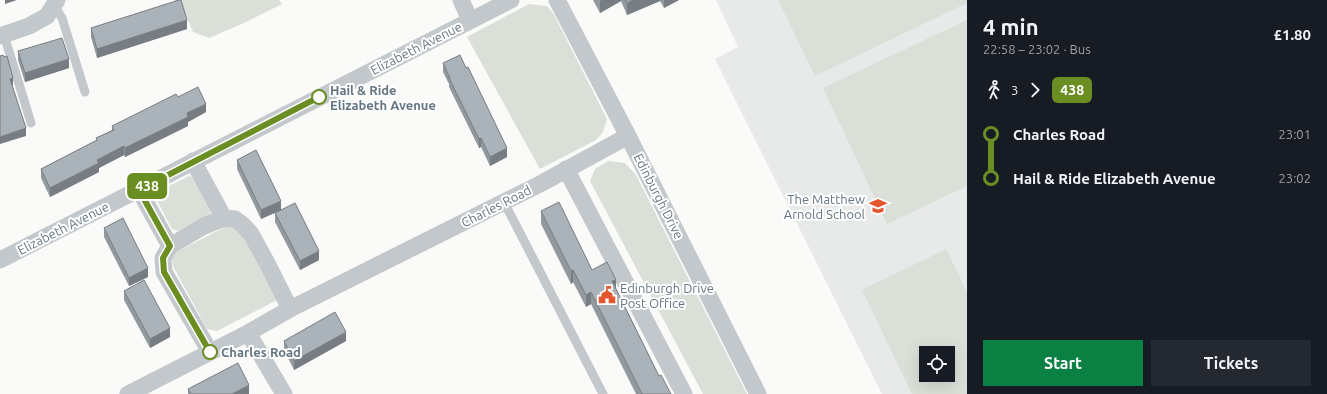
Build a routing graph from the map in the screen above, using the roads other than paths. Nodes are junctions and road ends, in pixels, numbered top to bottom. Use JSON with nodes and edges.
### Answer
{"nodes":[{"id":1,"x":461,"y":0,"type":"edge"},
{"id":2,"x":511,"y":0,"type":"edge"},
{"id":3,"x":557,"y":0,"type":"edge"},
{"id":4,"x":55,"y":3,"type":"edge"},
{"id":5,"x":470,"y":20,"type":"junction"},
{"id":6,"x":2,"y":35,"type":"edge"},
{"id":7,"x":85,"y":92,"type":"dead end"},
{"id":8,"x":31,"y":123,"type":"dead end"},
{"id":9,"x":628,"y":136,"type":"junction"},
{"id":10,"x":193,"y":161,"type":"junction"},
{"id":11,"x":566,"y":169,"type":"junction"},
{"id":12,"x":139,"y":190,"type":"junction"},
{"id":13,"x":504,"y":202,"type":"junction"},
{"id":14,"x":224,"y":218,"type":"junction"},
{"id":15,"x":170,"y":246,"type":"junction"},
{"id":16,"x":0,"y":260,"type":"edge"},
{"id":17,"x":290,"y":309,"type":"junction"},
{"id":18,"x":248,"y":333,"type":"junction"},
{"id":19,"x":210,"y":352,"type":"junction"},
{"id":20,"x":128,"y":394,"type":"edge"},
{"id":21,"x":284,"y":394,"type":"edge"},
{"id":22,"x":603,"y":394,"type":"edge"},
{"id":23,"x":684,"y":394,"type":"edge"},
{"id":24,"x":758,"y":394,"type":"edge"}],
"edges":[{"from":1,"to":5,"type":"street"},
{"from":2,"to":5,"type":"street","name":"Elizabeth Avenue"},
{"from":3,"to":9,"type":"street","name":"Edinburgh Drive"},
{"from":4,"to":6,"type":"street"},
{"from":4,"to":7,"type":"lane"},
{"from":5,"to":10,"type":"street","name":"Elizabeth Avenue"},
{"from":6,"to":8,"type":"lane"},
{"from":9,"to":11,"type":"street","name":"Charles Road"},
{"from":9,"to":24,"type":"street","name":"Edinburgh Drive"},
{"from":10,"to":12,"type":"street","name":"Elizabeth Avenue"},
{"from":10,"to":14,"type":"street"},
{"from":11,"to":13,"type":"street","name":"Charles Road"},
{"from":11,"to":23,"type":"street"},
{"from":12,"to":15,"type":"street"},
{"from":12,"to":16,"type":"street","name":"Elizabeth Avenue"},
{"from":13,"to":17,"type":"street","name":"Charles Road"},
{"from":13,"to":22,"type":"lane"},
{"from":14,"to":15,"type":"street"},
{"from":14,"to":17,"type":"street"},
{"from":15,"to":19,"type":"street"},
{"from":17,"to":18,"type":"street","name":"Charles Road"},
{"from":18,"to":19,"type":"street","name":"Charles Road"},
{"from":18,"to":21,"type":"street"},
{"from":19,"to":20,"type":"street","name":"Charles Road"}]}
